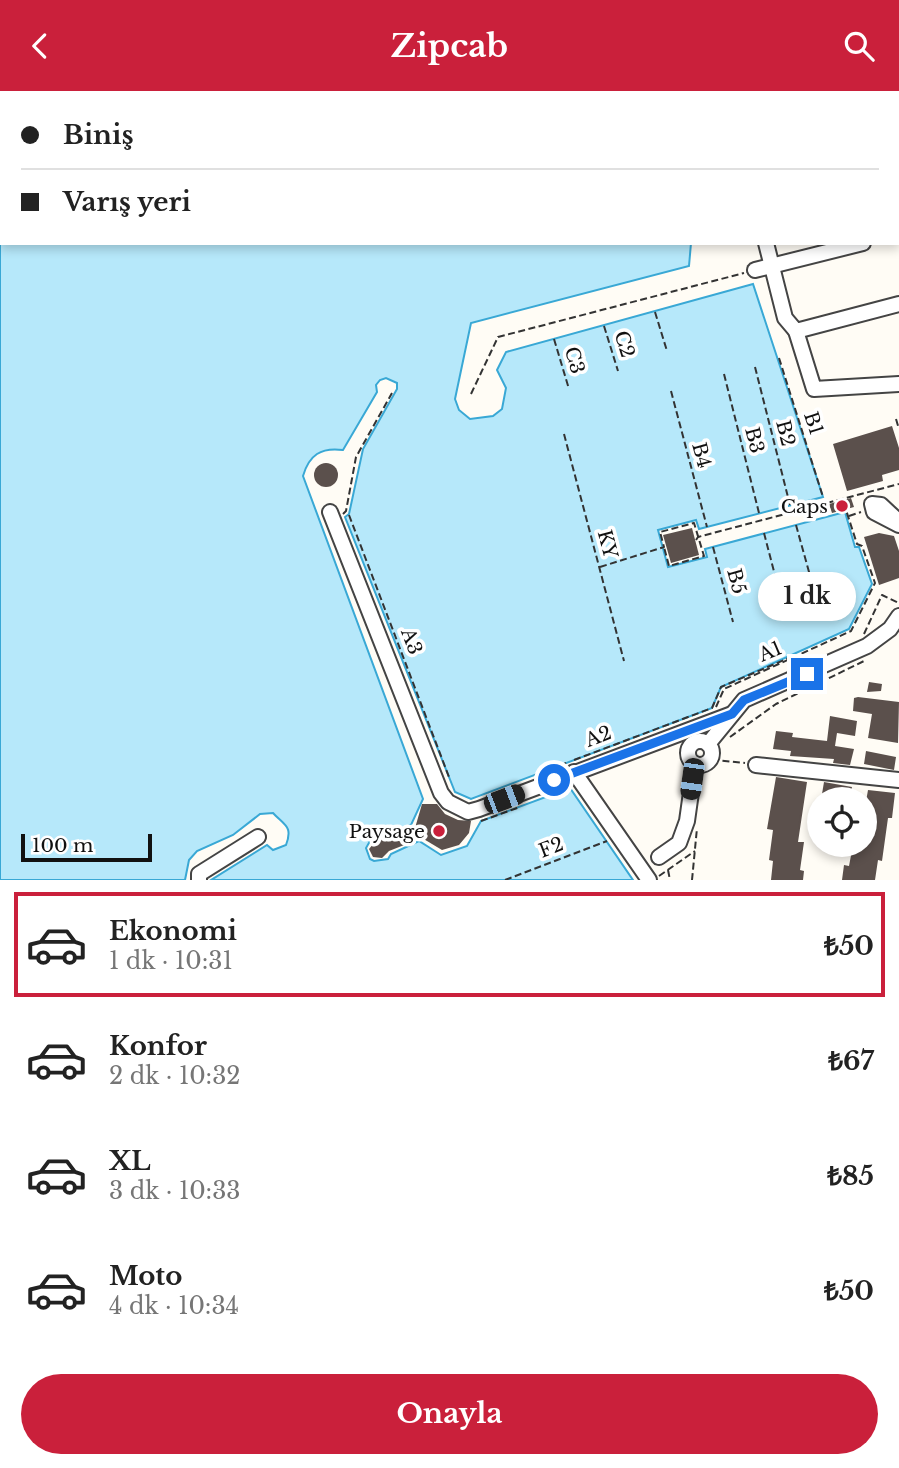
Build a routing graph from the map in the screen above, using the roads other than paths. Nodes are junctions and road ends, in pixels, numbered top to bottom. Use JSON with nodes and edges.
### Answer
{"nodes":[{"id":1,"x":766,"y":245,"type":"edge"},
{"id":2,"x":855,"y":245,"type":"edge"},
{"id":3,"x":770,"y":267,"type":"junction"},
{"id":4,"x":755,"y":270,"type":"road end"},
{"id":5,"x":899,"y":304,"type":"edge"},
{"id":6,"x":796,"y":331,"type":"junction"},
{"id":7,"x":899,"y":384,"type":"edge"},
{"id":8,"x":872,"y":509,"type":"road end"},
{"id":9,"x":336,"y":514,"type":"road end"},
{"id":10,"x":899,"y":524,"type":"edge"},
{"id":11,"x":898,"y":612,"type":"edge"},
{"id":12,"x":732,"y":714,"type":"junction"},
{"id":13,"x":756,"y":765,"type":"road end"},
{"id":14,"x":574,"y":772,"type":"junction"},
{"id":15,"x":899,"y":780,"type":"edge"},
{"id":16,"x":258,"y":837,"type":"dead end"},
{"id":17,"x":663,"y":863,"type":"road end"},
{"id":18,"x":199,"y":880,"type":"edge"},
{"id":19,"x":649,"y":880,"type":"edge"}],
"edges":[{"from":1,"to":3,"type":"street"},
{"from":2,"to":3,"type":"street"},
{"from":3,"to":4,"type":"street"},
{"from":3,"to":6,"type":"street"},
{"from":5,"to":6,"type":"street"},
{"from":6,"to":7,"type":"street"},
{"from":8,"to":10,"type":"street"},
{"from":9,"to":14,"type":"street"},
{"from":11,"to":12,"type":"street"},
{"from":12,"to":14,"type":"street"},
{"from":12,"to":17,"type":"street"},
{"from":13,"to":15,"type":"street"},
{"from":14,"to":19,"type":"street"},
{"from":16,"to":18,"type":"street"}]}
